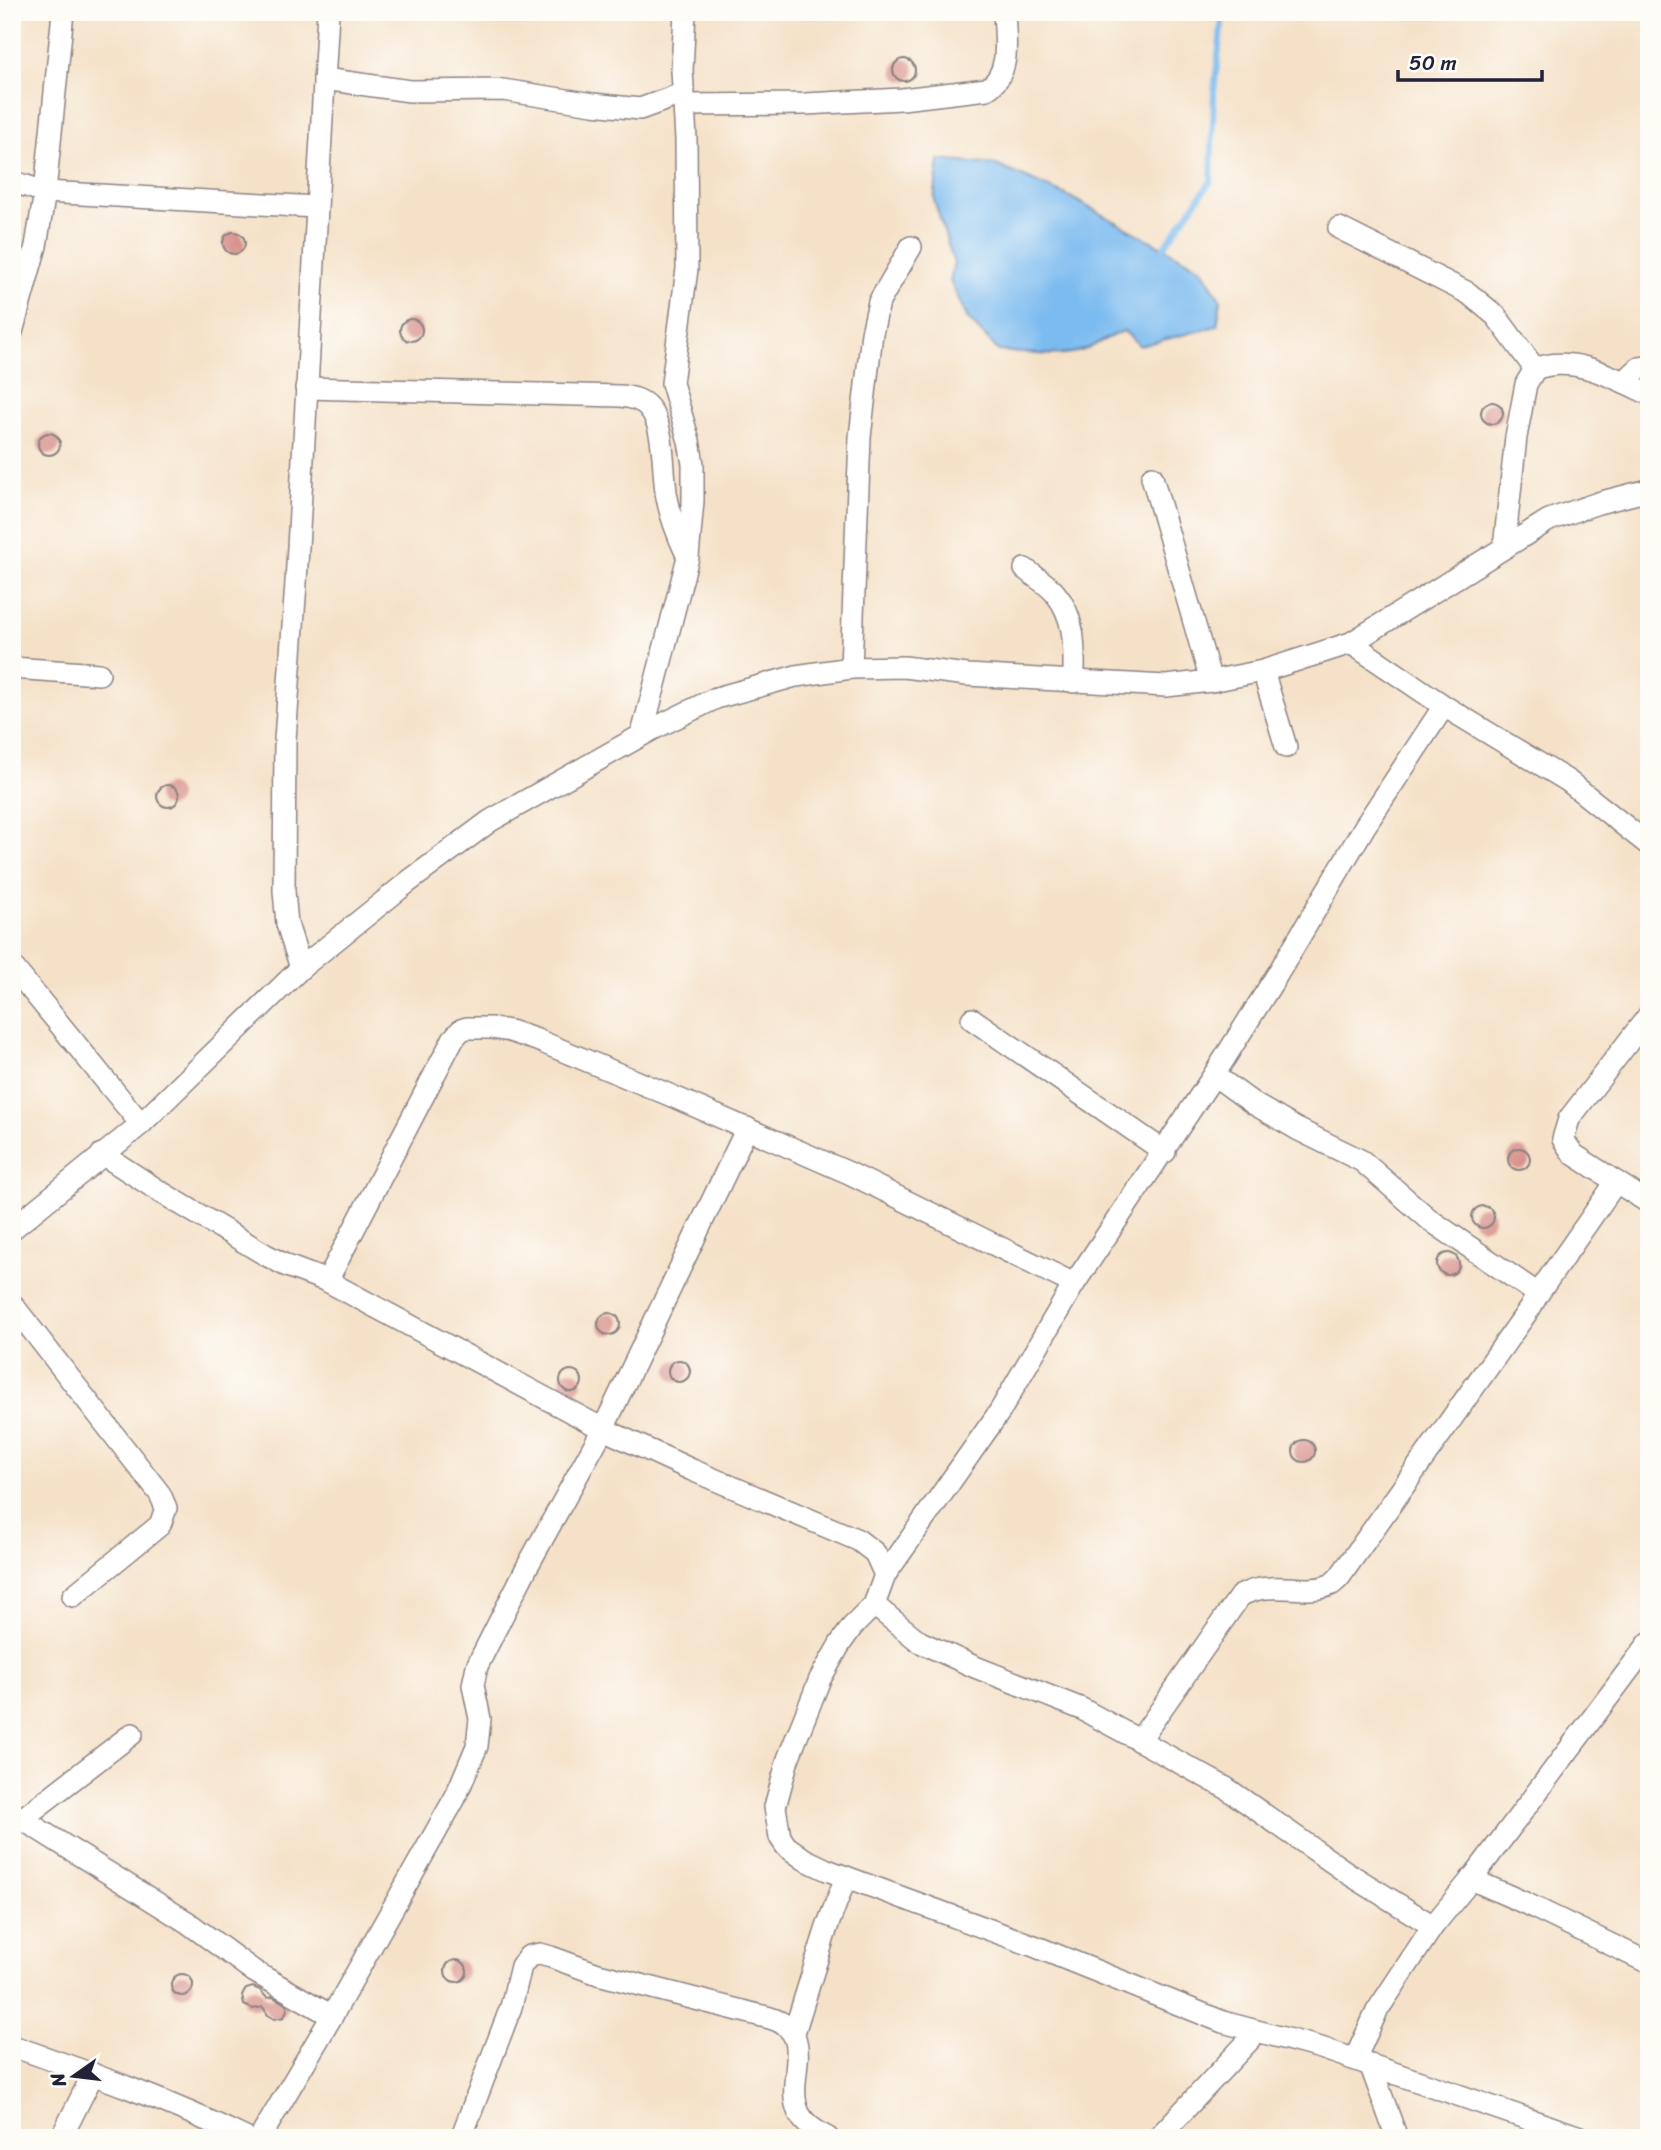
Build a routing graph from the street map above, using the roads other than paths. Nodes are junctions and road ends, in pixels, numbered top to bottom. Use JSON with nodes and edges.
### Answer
{"nodes":[{"id":1,"x":63,"y":12,"type":"edge"},
{"id":2,"x":328,"y":12,"type":"edge"},
{"id":3,"x":685,"y":12,"type":"edge"},
{"id":4,"x":1004,"y":12,"type":"edge"},
{"id":5,"x":324,"y":79,"type":"junction"},
{"id":6,"x":684,"y":99,"type":"junction"},
{"id":7,"x":12,"y":184,"type":"edge"},
{"id":8,"x":45,"y":191,"type":"junction"},
{"id":9,"x":316,"y":207,"type":"junction"},
{"id":10,"x":1339,"y":228,"type":"dead end"},
{"id":11,"x":911,"y":247,"type":"dead end"},
{"id":12,"x":12,"y":332,"type":"edge"},
{"id":13,"x":1649,"y":367,"type":"edge"},
{"id":14,"x":1535,"y":369,"type":"junction"},
{"id":15,"x":1624,"y":382,"type":"junction"},
{"id":16,"x":306,"y":388,"type":"junction"},
{"id":17,"x":1649,"y":394,"type":"edge"},
{"id":18,"x":1152,"y":477,"type":"dead end"},
{"id":19,"x":1649,"y":490,"type":"edge"},
{"id":20,"x":1504,"y":548,"type":"junction"},
{"id":21,"x":688,"y":557,"type":"junction"},
{"id":22,"x":1026,"y":569,"type":"dead end"},
{"id":23,"x":1351,"y":643,"type":"junction"},
{"id":24,"x":12,"y":667,"type":"edge"},
{"id":25,"x":851,"y":668,"type":"junction"},
{"id":26,"x":1263,"y":671,"type":"junction"},
{"id":27,"x":99,"y":674,"type":"dead end"},
{"id":28,"x":1212,"y":681,"type":"junction"},
{"id":29,"x":1074,"y":682,"type":"junction"},
{"id":30,"x":1444,"y":706,"type":"junction"},
{"id":31,"x":642,"y":734,"type":"junction"},
{"id":32,"x":1286,"y":747,"type":"dead end"},
{"id":33,"x":1649,"y":845,"type":"edge"},
{"id":34,"x":12,"y":966,"type":"edge"},
{"id":35,"x":301,"y":968,"type":"junction"},
{"id":36,"x":1649,"y":1015,"type":"edge"},
{"id":37,"x":972,"y":1019,"type":"dead end"},
{"id":38,"x":1214,"y":1075,"type":"junction"},
{"id":39,"x":141,"y":1124,"type":"junction"},
{"id":40,"x":747,"y":1128,"type":"junction"},
{"id":41,"x":1165,"y":1152,"type":"junction"},
{"id":42,"x":102,"y":1154,"type":"junction"},
{"id":43,"x":1616,"y":1182,"type":"junction"},
{"id":44,"x":1649,"y":1203,"type":"edge"},
{"id":45,"x":12,"y":1229,"type":"edge"},
{"id":46,"x":327,"y":1281,"type":"junction"},
{"id":47,"x":1074,"y":1284,"type":"junction"},
{"id":48,"x":1538,"y":1294,"type":"junction"},
{"id":49,"x":12,"y":1304,"type":"edge"},
{"id":50,"x":603,"y":1429,"type":"junction"},
{"id":51,"x":884,"y":1575,"type":"junction"},
{"id":52,"x":74,"y":1596,"type":"dead end"},
{"id":53,"x":874,"y":1605,"type":"junction"},
{"id":54,"x":1649,"y":1643,"type":"edge"},
{"id":55,"x":132,"y":1734,"type":"dead end"},
{"id":56,"x":1139,"y":1741,"type":"junction"},
{"id":57,"x":17,"y":1823,"type":"edge"},
{"id":58,"x":846,"y":1877,"type":"junction"},
{"id":59,"x":1471,"y":1879,"type":"junction"},
{"id":60,"x":1433,"y":1926,"type":"junction"},
{"id":61,"x":1649,"y":1963,"type":"edge"},
{"id":62,"x":332,"y":2017,"type":"junction"},
{"id":63,"x":1257,"y":2032,"type":"junction"},
{"id":64,"x":794,"y":2033,"type":"junction"},
{"id":65,"x":12,"y":2046,"type":"edge"},
{"id":66,"x":1362,"y":2062,"type":"junction"},
{"id":67,"x":93,"y":2074,"type":"junction"},
{"id":68,"x":798,"y":2112,"type":"junction"},
{"id":69,"x":61,"y":2138,"type":"edge"},
{"id":70,"x":245,"y":2138,"type":"edge"},
{"id":71,"x":260,"y":2138,"type":"edge"},
{"id":72,"x":461,"y":2138,"type":"edge"},
{"id":73,"x":794,"y":2138,"type":"edge"},
{"id":74,"x":828,"y":2138,"type":"edge"},
{"id":75,"x":1158,"y":2138,"type":"edge"},
{"id":76,"x":1397,"y":2138,"type":"edge"},
{"id":77,"x":1583,"y":2138,"type":"edge"}],
"edges":[{"from":1,"to":8,"type":"street"},
{"from":2,"to":5,"type":"street"},
{"from":3,"to":6,"type":"street"},
{"from":4,"to":6,"type":"street"},
{"from":5,"to":6,"type":"street"},
{"from":5,"to":9,"type":"street"},
{"from":6,"to":21,"type":"street"},
{"from":7,"to":8,"type":"street"},
{"from":8,"to":9,"type":"street"},
{"from":8,"to":12,"type":"street"},
{"from":9,"to":16,"type":"street"},
{"from":10,"to":14,"type":"street"},
{"from":11,"to":25,"type":"street"},
{"from":13,"to":15,"type":"street"},
{"from":14,"to":15,"type":"street"},
{"from":14,"to":20,"type":"street"},
{"from":15,"to":17,"type":"street"},
{"from":16,"to":21,"type":"street"},
{"from":16,"to":35,"type":"street"},
{"from":18,"to":28,"type":"street"},
{"from":19,"to":20,"type":"street"},
{"from":20,"to":23,"type":"street"},
{"from":21,"to":31,"type":"street"},
{"from":22,"to":29,"type":"street"},
{"from":23,"to":26,"type":"street"},
{"from":23,"to":30,"type":"street"},
{"from":24,"to":27,"type":"street"},
{"from":25,"to":29,"type":"street"},
{"from":25,"to":31,"type":"street"},
{"from":26,"to":28,"type":"street"},
{"from":26,"to":32,"type":"street"},
{"from":28,"to":29,"type":"street"},
{"from":30,"to":33,"type":"street"},
{"from":30,"to":38,"type":"street"},
{"from":31,"to":35,"type":"street"},
{"from":34,"to":39,"type":"street"},
{"from":35,"to":39,"type":"street"},
{"from":36,"to":43,"type":"street"},
{"from":37,"to":41,"type":"street"},
{"from":38,"to":41,"type":"street"},
{"from":38,"to":48,"type":"street"},
{"from":39,"to":42,"type":"street"},
{"from":40,"to":46,"type":"street"},
{"from":40,"to":47,"type":"street"},
{"from":40,"to":50,"type":"street"},
{"from":41,"to":47,"type":"street"},
{"from":42,"to":45,"type":"street"},
{"from":42,"to":46,"type":"street"},
{"from":43,"to":44,"type":"street"},
{"from":43,"to":48,"type":"street"},
{"from":46,"to":50,"type":"street"},
{"from":47,"to":51,"type":"street"},
{"from":48,"to":56,"type":"street"},
{"from":49,"to":52,"type":"street"},
{"from":50,"to":51,"type":"street"},
{"from":50,"to":62,"type":"street"},
{"from":51,"to":53,"type":"street"},
{"from":53,"to":56,"type":"street"},
{"from":53,"to":58,"type":"street"},
{"from":54,"to":59,"type":"street"},
{"from":55,"to":57,"type":"street"},
{"from":56,"to":60,"type":"street"},
{"from":57,"to":62,"type":"street"},
{"from":58,"to":63,"type":"street"},
{"from":58,"to":64,"type":"street"},
{"from":59,"to":60,"type":"street"},
{"from":59,"to":61,"type":"street"},
{"from":60,"to":66,"type":"street"},
{"from":62,"to":71,"type":"street"},
{"from":63,"to":66,"type":"street"},
{"from":63,"to":75,"type":"street"},
{"from":64,"to":68,"type":"street"},
{"from":64,"to":72,"type":"street"},
{"from":65,"to":67,"type":"street"},
{"from":66,"to":76,"type":"street"},
{"from":66,"to":77,"type":"street"},
{"from":67,"to":69,"type":"street"},
{"from":67,"to":70,"type":"street"},
{"from":68,"to":73,"type":"street"},
{"from":68,"to":74,"type":"street"}]}
